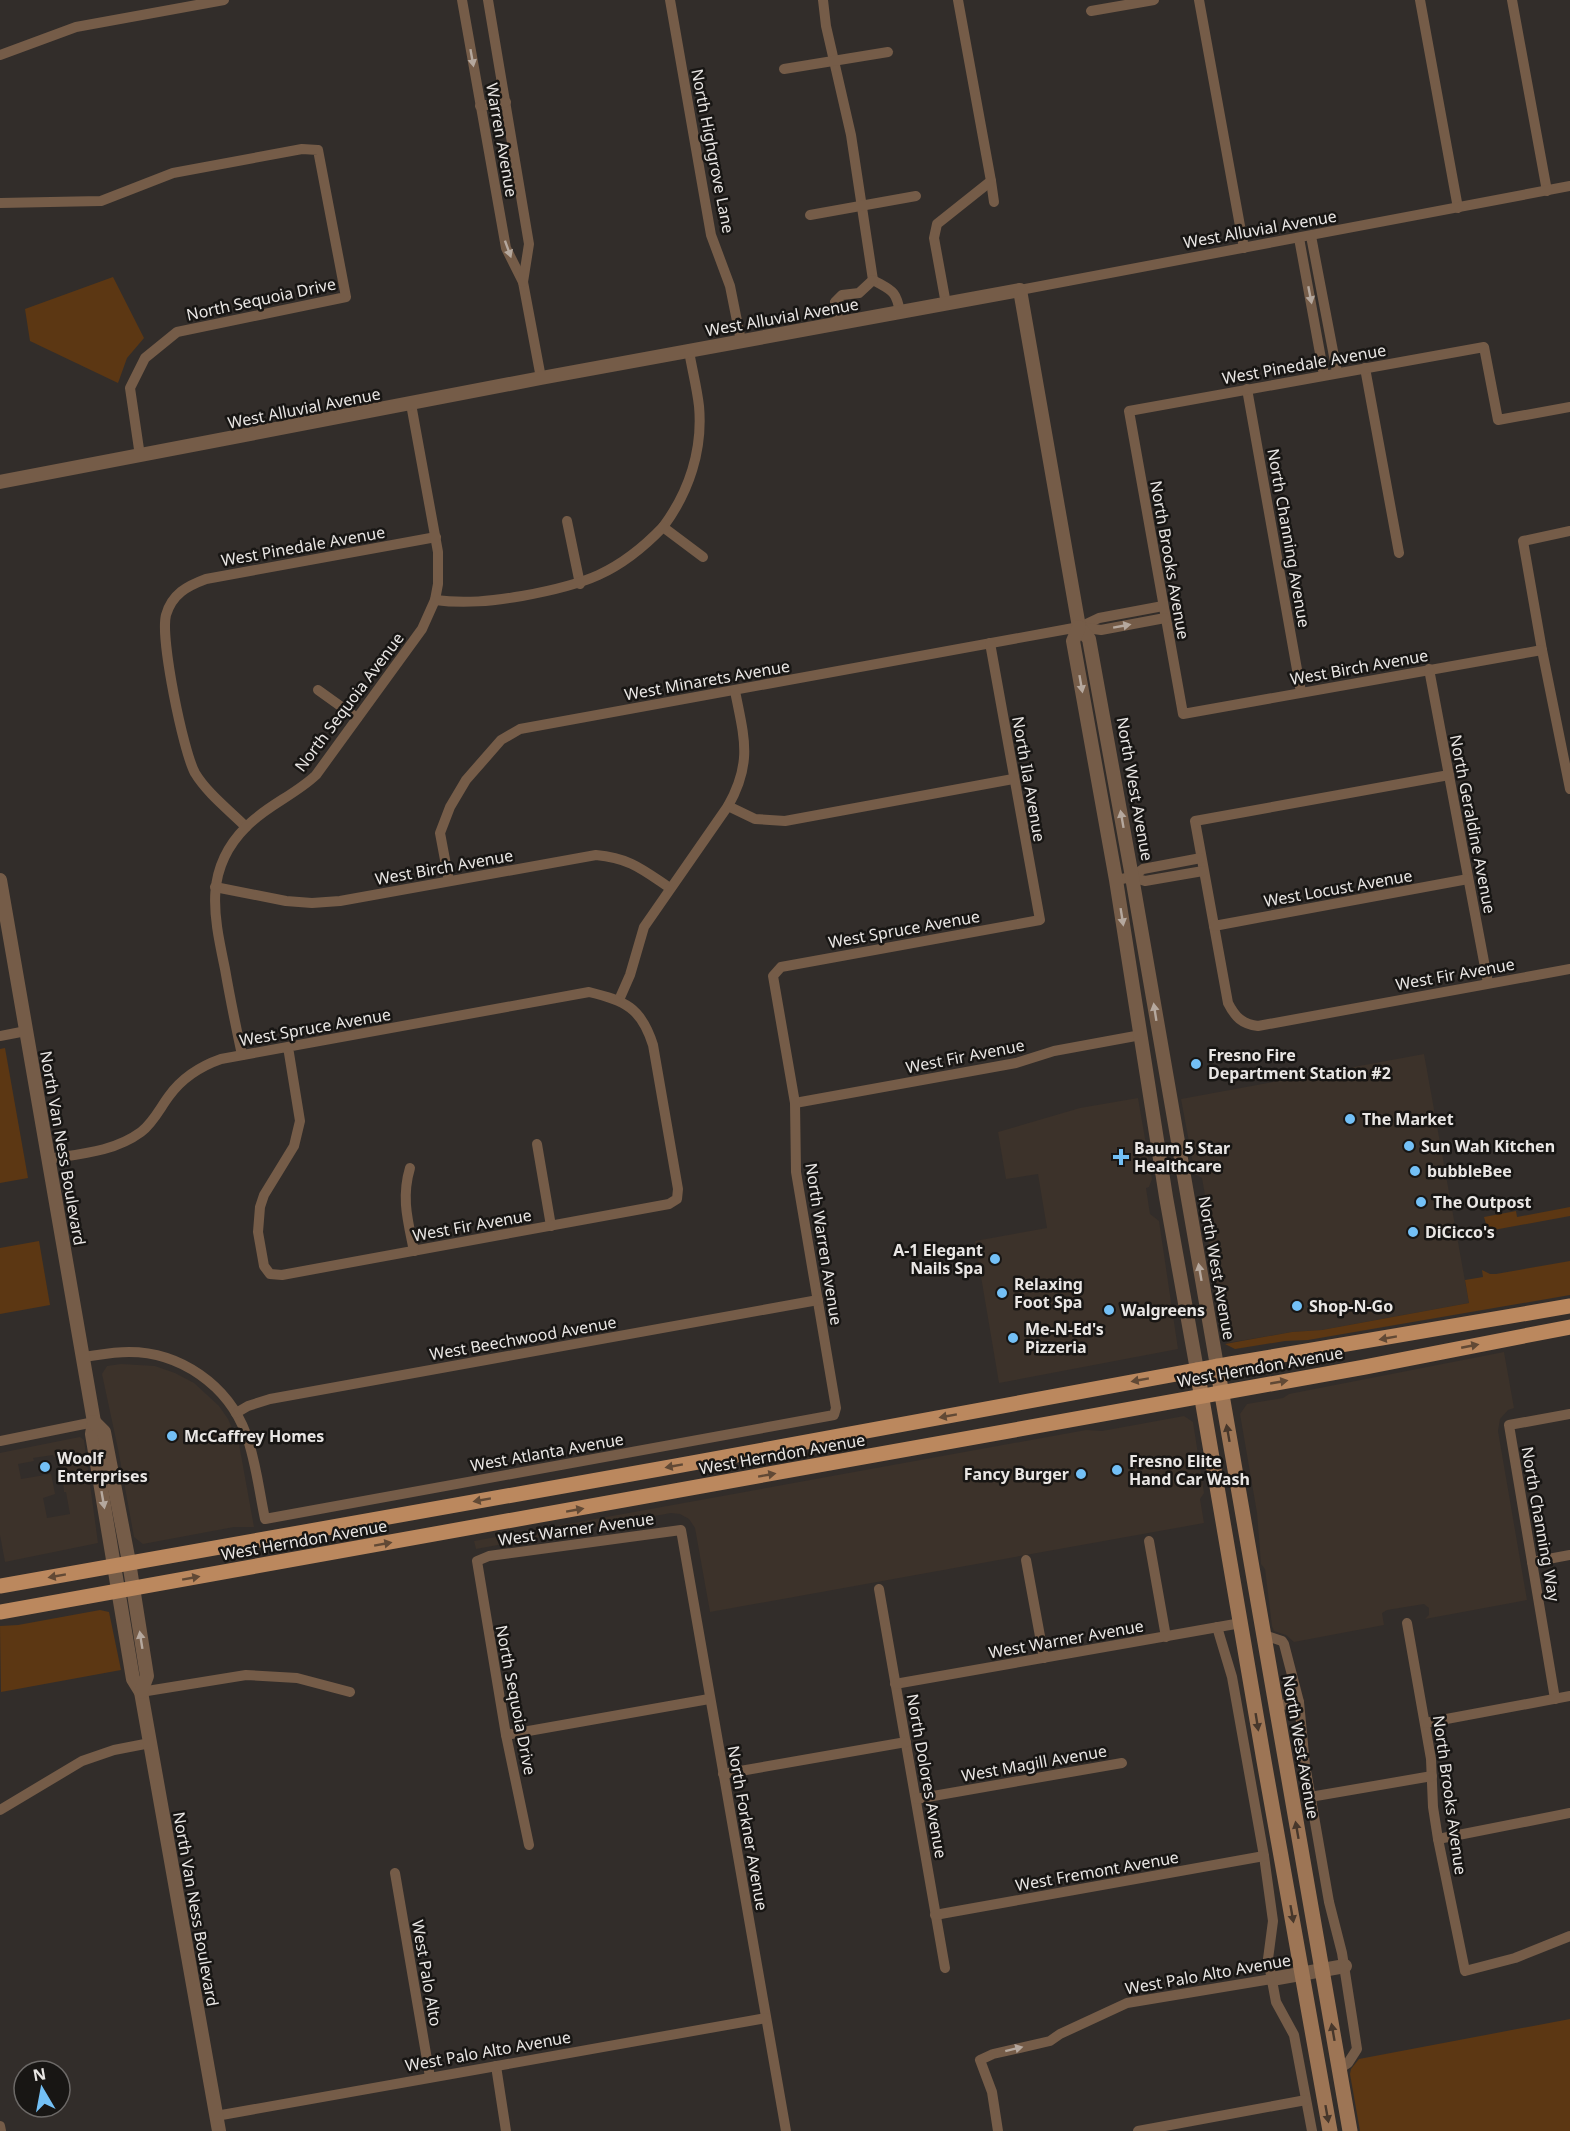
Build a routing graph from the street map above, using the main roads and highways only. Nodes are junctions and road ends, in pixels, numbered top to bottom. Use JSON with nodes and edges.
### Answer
{"nodes":[{"id":1,"x":1570,"y":1306,"type":"edge"},
{"id":2,"x":1570,"y":1327,"type":"edge"},
{"id":3,"x":1217,"y":1366,"type":"junction"},
{"id":4,"x":1197,"y":1370,"type":"junction"},
{"id":5,"x":1221,"y":1392,"type":"junction"},
{"id":6,"x":1201,"y":1395,"type":"junction"},
{"id":7,"x":1220,"y":1503,"type":"junction"},
{"id":8,"x":1229,"y":1556,"type":"junction"},
{"id":9,"x":1253,"y":1577,"type":"junction"},
{"id":10,"x":0,"y":1586,"type":"edge"},
{"id":11,"x":0,"y":1612,"type":"edge"},
{"id":12,"x":1259,"y":1614,"type":"junction"},
{"id":13,"x":1241,"y":1623,"type":"junction"},
{"id":14,"x":1276,"y":1706,"type":"junction"},
{"id":15,"x":1330,"y":2131,"type":"edge"},
{"id":16,"x":1350,"y":2131,"type":"edge"}],
"edges":[{"from":1,"to":3,"type":"main road","name":"West Herndon Avenue","one_way":true},
{"from":5,"to":2,"type":"main road","name":"West Herndon Avenue","one_way":true},
{"from":3,"to":4,"type":"main road","name":"West Herndon Avenue"},
{"from":3,"to":5,"type":"main road","name":"North West Avenue"},
{"from":4,"to":6,"type":"main road","name":"North West Avenue"},
{"from":4,"to":10,"type":"main road","name":"West Herndon Avenue","one_way":true},
{"from":5,"to":6,"type":"main road","name":"West Herndon Avenue"},
{"from":9,"to":5,"type":"main road","name":"North West Avenue","one_way":true},
{"from":6,"to":7,"type":"main road","name":"North West Avenue"},
{"from":11,"to":6,"type":"main road","name":"West Herndon Avenue","one_way":true},
{"from":7,"to":8,"type":"main road","name":"North West Avenue"},
{"from":7,"to":9,"type":"main road"},
{"from":8,"to":12,"type":"main road"},
{"from":8,"to":13,"type":"main road","name":"North West Avenue"},
{"from":9,"to":12,"type":"main road","name":"North West Avenue"},
{"from":12,"to":14,"type":"main road","name":"North West Avenue"},
{"from":13,"to":14,"type":"main road"},
{"from":13,"to":15,"type":"main road","name":"North West Avenue","one_way":true},
{"from":16,"to":14,"type":"main road","name":"North West Avenue","one_way":true}]}
